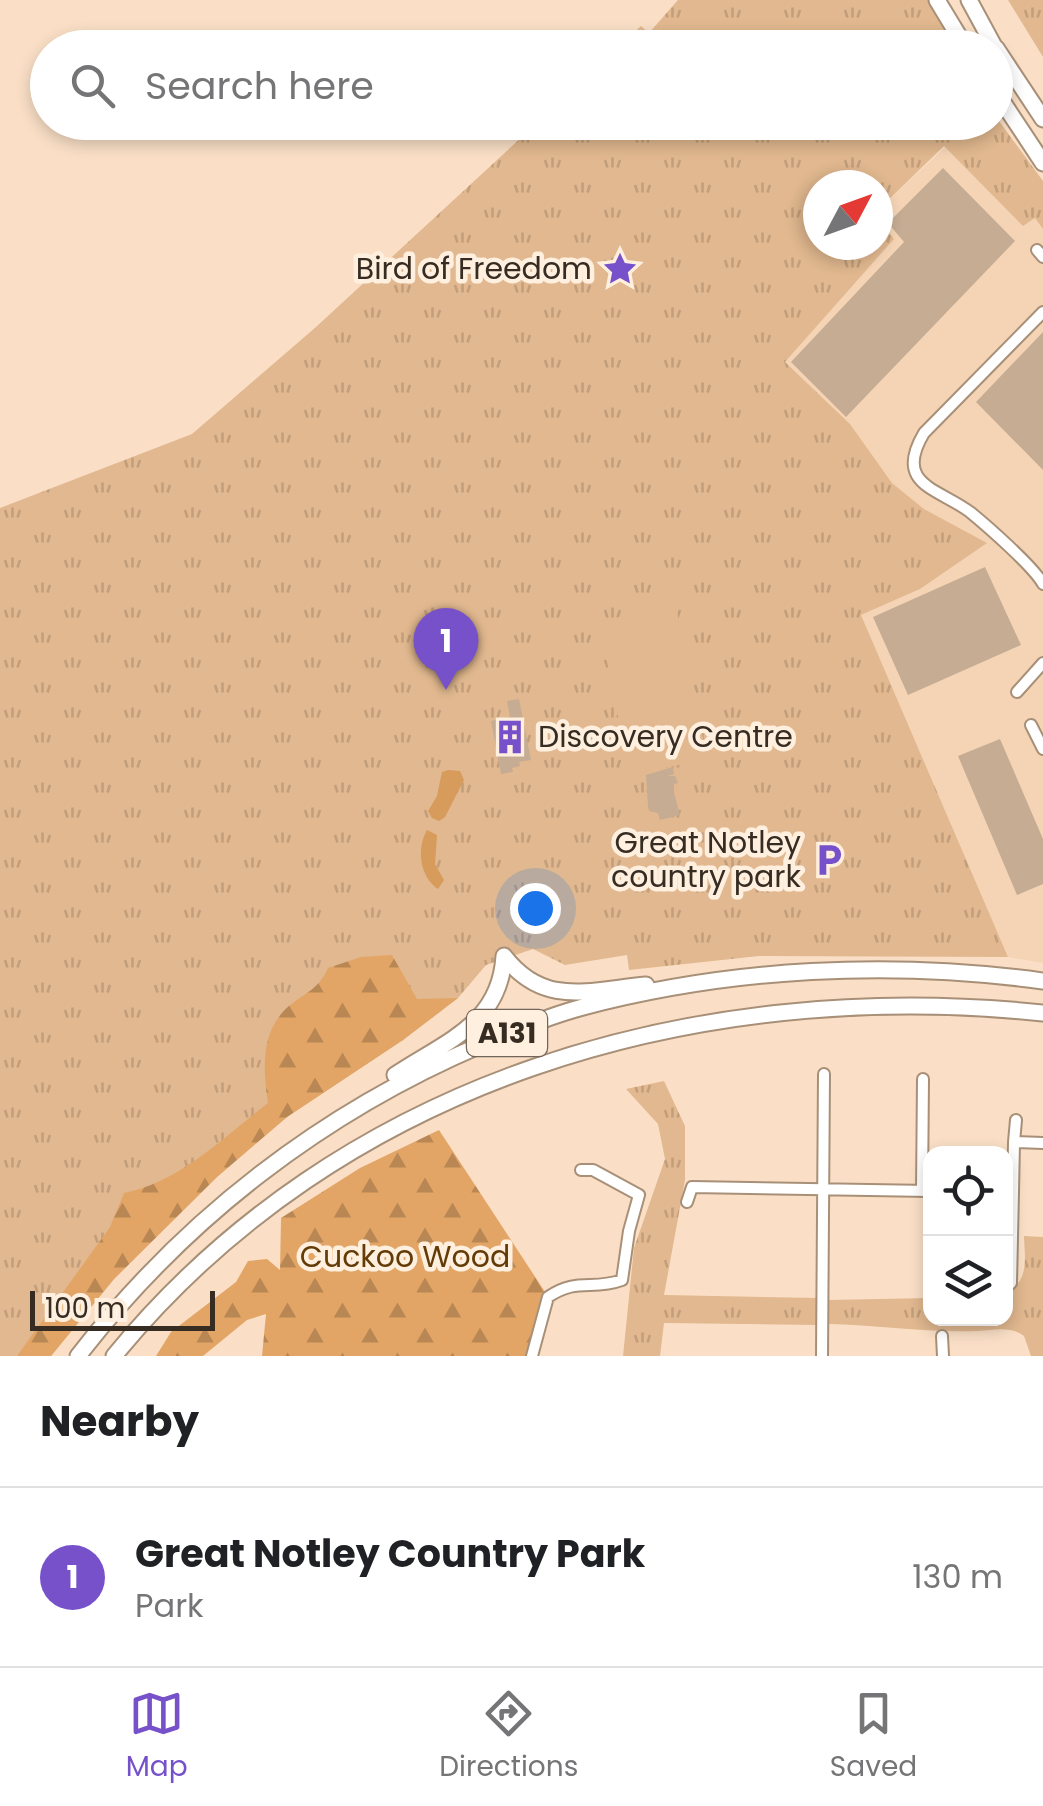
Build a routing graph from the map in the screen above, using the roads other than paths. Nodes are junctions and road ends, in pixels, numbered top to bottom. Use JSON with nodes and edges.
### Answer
{"nodes":[{"id":1,"x":937,"y":0,"type":"edge"},
{"id":2,"x":969,"y":0,"type":"edge"},
{"id":3,"x":955,"y":30,"type":"edge"},
{"id":4,"x":985,"y":30,"type":"edge"},
{"id":5,"x":1013,"y":75,"type":"edge"},
{"id":6,"x":1013,"y":117,"type":"edge"},
{"id":7,"x":1043,"y":119,"type":"edge"},
{"id":8,"x":1043,"y":162,"type":"edge"},
{"id":9,"x":1043,"y":312,"type":"edge"},
{"id":10,"x":1042,"y":580,"type":"edge"},
{"id":11,"x":1043,"y":662,"type":"edge"},
{"id":12,"x":1017,"y":692,"type":"dead end"},
{"id":13,"x":1032,"y":725,"type":"dead end"},
{"id":14,"x":1043,"y":748,"type":"edge"},
{"id":15,"x":721,"y":978,"type":"junction"},
{"id":16,"x":1043,"y":981,"type":"edge"},
{"id":17,"x":1043,"y":1013,"type":"edge"},
{"id":18,"x":824,"y":1074,"type":"dead end"},
{"id":19,"x":923,"y":1079,"type":"dead end"},
{"id":20,"x":340,"y":1117,"type":"junction"},
{"id":21,"x":1016,"y":1120,"type":"dead end"},
{"id":22,"x":1014,"y":1142,"type":"junction"},
{"id":23,"x":1043,"y":1143,"type":"edge"},
{"id":24,"x":925,"y":1146,"type":"edge"},
{"id":25,"x":1013,"y":1152,"type":"edge"},
{"id":26,"x":582,"y":1170,"type":"dead end"},
{"id":27,"x":825,"y":1190,"type":"junction"},
{"id":28,"x":923,"y":1191,"type":"edge"},
{"id":29,"x":687,"y":1202,"type":"dead end"},
{"id":30,"x":942,"y":1336,"type":"dead end"},
{"id":31,"x":78,"y":1356,"type":"edge"},
{"id":32,"x":114,"y":1356,"type":"edge"},
{"id":33,"x":532,"y":1356,"type":"edge"},
{"id":34,"x":822,"y":1356,"type":"edge"},
{"id":35,"x":943,"y":1356,"type":"edge"}],
"edges":[{"from":1,"to":3,"type":"highway"},
{"from":2,"to":4,"type":"highway"},
{"from":5,"to":7,"type":"highway"},
{"from":6,"to":8,"type":"highway"},
{"from":9,"to":10,"type":"street"},
{"from":11,"to":12,"type":"street"},
{"from":13,"to":14,"type":"street"},
{"from":15,"to":16,"type":"highway","number":"A131"},
{"from":15,"to":20,"type":"highway","number":"A131"},
{"from":15,"to":20,"type":"highway"},
{"from":17,"to":32,"type":"highway","number":"A131"},
{"from":18,"to":27,"type":"street"},
{"from":19,"to":24,"type":"street"},
{"from":20,"to":31,"type":"highway","number":"A131"},
{"from":21,"to":22,"type":"street"},
{"from":22,"to":23,"type":"street"},
{"from":22,"to":25,"type":"street"},
{"from":26,"to":33,"type":"street"},
{"from":27,"to":28,"type":"street"},
{"from":27,"to":29,"type":"street"},
{"from":27,"to":34,"type":"street"},
{"from":30,"to":35,"type":"street"}]}
